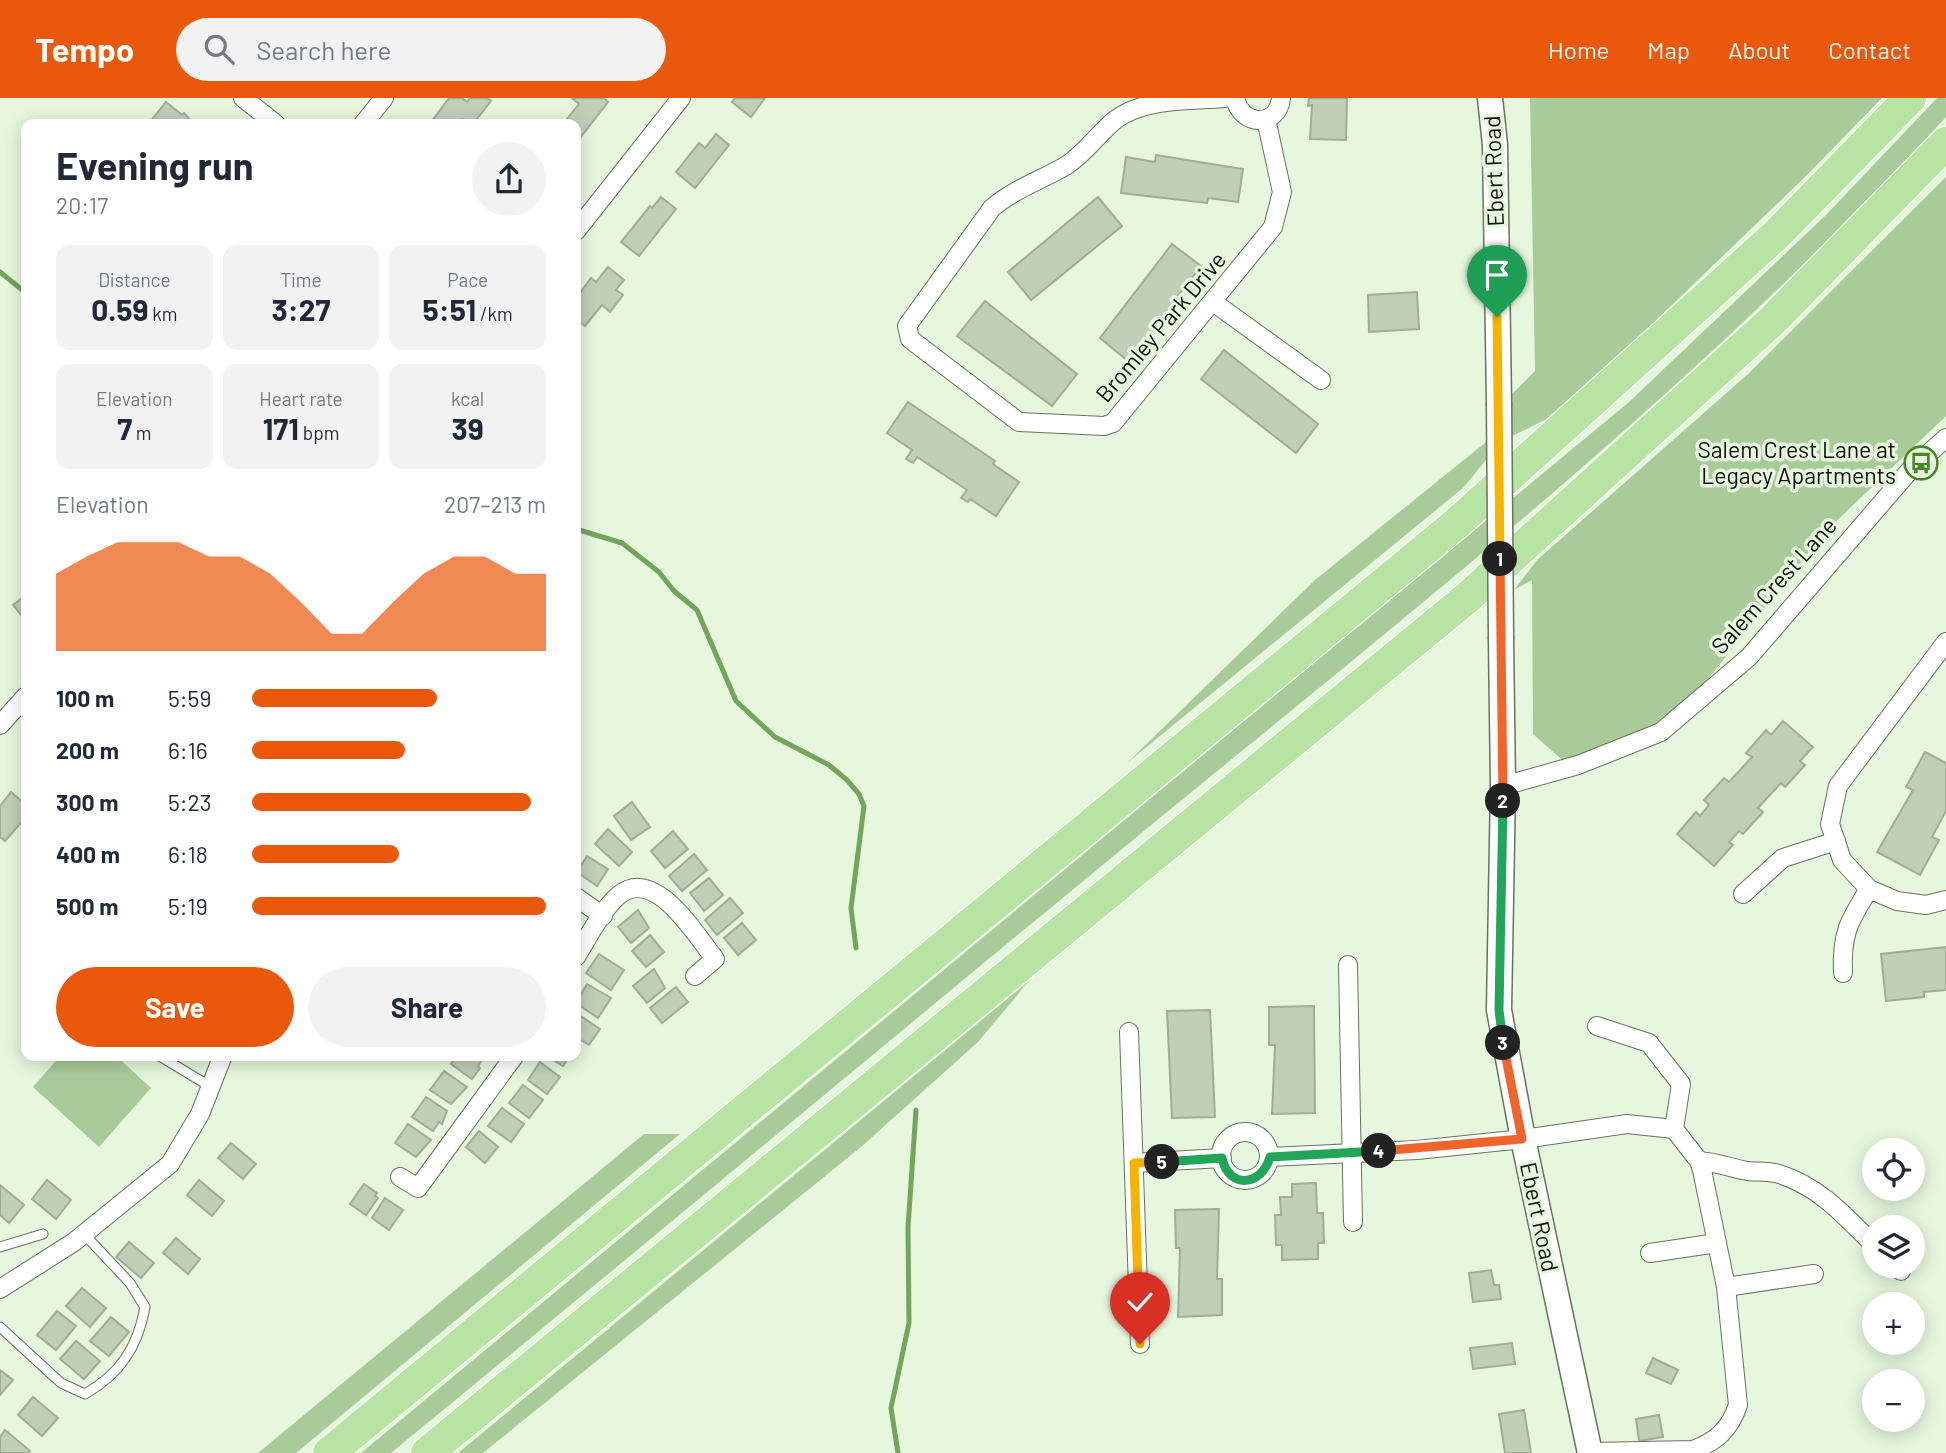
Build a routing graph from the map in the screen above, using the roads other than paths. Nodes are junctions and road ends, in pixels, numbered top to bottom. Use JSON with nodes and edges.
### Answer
{"nodes":[{"id":1,"x":243,"y":98,"type":"edge"},
{"id":2,"x":384,"y":98,"type":"edge"},
{"id":3,"x":681,"y":98,"type":"edge"},
{"id":4,"x":1225,"y":98,"type":"edge"},
{"id":5,"x":1235,"y":98,"type":"edge"},
{"id":6,"x":1281,"y":98,"type":"edge"},
{"id":7,"x":1490,"y":98,"type":"edge"},
{"id":8,"x":1910,"y":98,"type":"edge"},
{"id":9,"x":270,"y":119,"type":"edge"},
{"id":10,"x":367,"y":119,"type":"edge"},
{"id":11,"x":1266,"y":119,"type":"junction"},
{"id":12,"x":1946,"y":143,"type":"edge"},
{"id":13,"x":581,"y":225,"type":"edge"},
{"id":14,"x":1213,"y":302,"type":"junction"},
{"id":15,"x":1321,"y":380,"type":"dead end"},
{"id":16,"x":1946,"y":438,"type":"edge"},
{"id":17,"x":1946,"y":642,"type":"edge"},
{"id":18,"x":21,"y":702,"type":"edge"},
{"id":19,"x":0,"y":725,"type":"edge"},
{"id":20,"x":1503,"y":786,"type":"junction"},
{"id":21,"x":1836,"y":841,"type":"junction"},
{"id":22,"x":1869,"y":889,"type":"junction"},
{"id":23,"x":1743,"y":894,"type":"dead end"},
{"id":24,"x":1946,"y":900,"type":"edge"},
{"id":25,"x":581,"y":901,"type":"edge"},
{"id":26,"x":603,"y":916,"type":"junction"},
{"id":27,"x":581,"y":949,"type":"edge"},
{"id":28,"x":1348,"y":965,"type":"dead end"},
{"id":29,"x":1843,"y":973,"type":"dead end"},
{"id":30,"x":695,"y":976,"type":"dead end"},
{"id":31,"x":1597,"y":1026,"type":"dead end"},
{"id":32,"x":1129,"y":1032,"type":"dead end"},
{"id":33,"x":168,"y":1061,"type":"edge"},
{"id":34,"x":221,"y":1061,"type":"edge"},
{"id":35,"x":511,"y":1061,"type":"edge"},
{"id":36,"x":211,"y":1087,"type":"junction"},
{"id":37,"x":1674,"y":1129,"type":"junction"},
{"id":38,"x":1522,"y":1139,"type":"junction"},
{"id":39,"x":1351,"y":1153,"type":"junction"},
{"id":40,"x":1270,"y":1157,"type":"junction"},
{"id":41,"x":1222,"y":1158,"type":"junction"},
{"id":42,"x":1699,"y":1161,"type":"junction"},
{"id":43,"x":1134,"y":1163,"type":"junction"},
{"id":44,"x":400,"y":1177,"type":"dead end"},
{"id":45,"x":1353,"y":1222,"type":"dead end"},
{"id":46,"x":1862,"y":1233,"type":"edge"},
{"id":47,"x":43,"y":1234,"type":"dead end"},
{"id":48,"x":84,"y":1234,"type":"junction"},
{"id":49,"x":1717,"y":1243,"type":"junction"},
{"id":50,"x":0,"y":1247,"type":"edge"},
{"id":51,"x":1650,"y":1253,"type":"dead end"},
{"id":52,"x":1814,"y":1274,"type":"dead end"},
{"id":53,"x":1726,"y":1287,"type":"junction"},
{"id":54,"x":0,"y":1289,"type":"edge"},
{"id":55,"x":0,"y":1327,"type":"edge"},
{"id":56,"x":1140,"y":1344,"type":"dead end"},
{"id":57,"x":1590,"y":1452,"type":"edge"},
{"id":58,"x":329,"y":1453,"type":"edge"},
{"id":59,"x":427,"y":1453,"type":"edge"}],
"edges":[{"from":1,"to":9,"type":"street"},
{"from":2,"to":10,"type":"street"},
{"from":3,"to":13,"type":"street"},
{"from":4,"to":14,"type":"street","name":"Bromley Park Drive"},
{"from":5,"to":11,"type":"street"},
{"from":6,"to":11,"type":"street"},
{"from":7,"to":20,"type":"main road","name":"Ebert Road","bridge":true},
{"from":8,"to":58,"type":"highway"},
{"from":11,"to":14,"type":"street","name":"Bromley Park Drive"},
{"from":12,"to":59,"type":"highway"},
{"from":14,"to":15,"type":"street"},
{"from":16,"to":20,"type":"street","name":"Salem Crest Lane"},
{"from":17,"to":21,"type":"street"},
{"from":18,"to":19,"type":"street"},
{"from":20,"to":38,"type":"main road","name":"Ebert Road"},
{"from":21,"to":22,"type":"street"},
{"from":21,"to":23,"type":"street"},
{"from":22,"to":24,"type":"street"},
{"from":22,"to":29,"type":"street"},
{"from":25,"to":26,"type":"street"},
{"from":26,"to":27,"type":"street"},
{"from":26,"to":30,"type":"street"},
{"from":28,"to":39,"type":"street"},
{"from":31,"to":37,"type":"street"},
{"from":32,"to":43,"type":"street"},
{"from":33,"to":36,"type":"lane"},
{"from":34,"to":36,"type":"street"},
{"from":35,"to":44,"type":"street"},
{"from":36,"to":48,"type":"street"},
{"from":37,"to":38,"type":"street"},
{"from":37,"to":42,"type":"street"},
{"from":38,"to":39,"type":"street"},
{"from":38,"to":57,"type":"main road","name":"Ebert Road"},
{"from":39,"to":40,"type":"street"},
{"from":39,"to":45,"type":"street"},
{"from":40,"to":41,"type":"street"},
{"from":40,"to":41,"type":"street"},
{"from":41,"to":43,"type":"street"},
{"from":42,"to":46,"type":"street"},
{"from":42,"to":49,"type":"street"},
{"from":43,"to":56,"type":"street"},
{"from":47,"to":50,"type":"lane"},
{"from":48,"to":54,"type":"street"},
{"from":48,"to":55,"type":"lane"},
{"from":49,"to":51,"type":"street"},
{"from":49,"to":53,"type":"street"},
{"from":52,"to":53,"type":"street"},
{"from":53,"to":57,"type":"street"}]}
